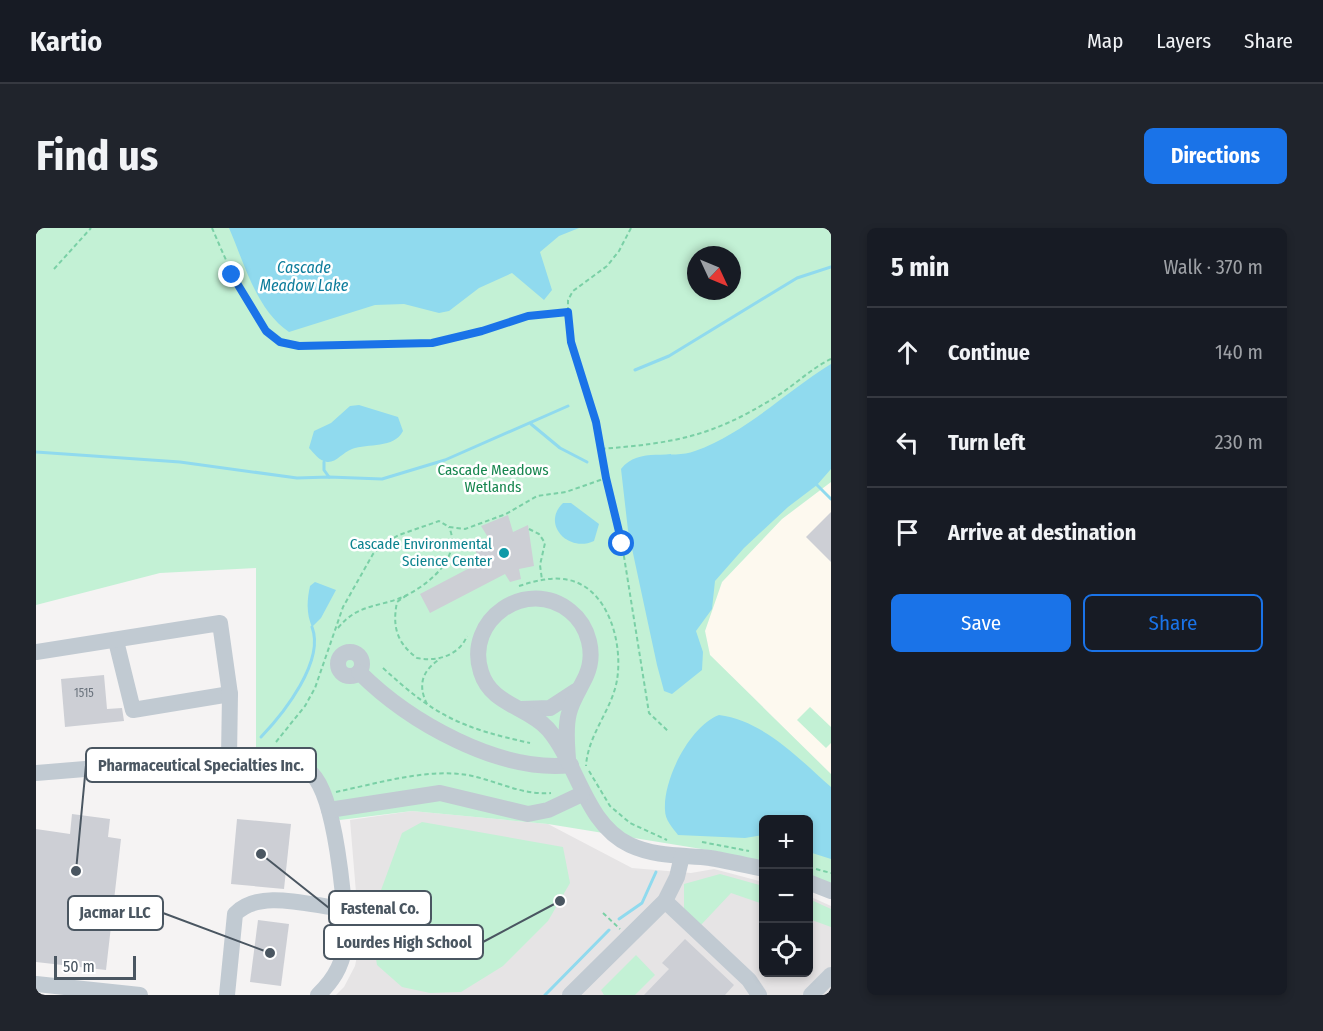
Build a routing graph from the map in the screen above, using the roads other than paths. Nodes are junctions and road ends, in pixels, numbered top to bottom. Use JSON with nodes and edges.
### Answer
{"nodes":[{"id":1,"x":116,"y":641,"type":"junction"},
{"id":2,"x":36,"y":652,"type":"edge"},
{"id":3,"x":358,"y":672,"type":"dead end"},
{"id":4,"x":578,"y":689,"type":"junction"},
{"id":5,"x":230,"y":694,"type":"junction"},
{"id":6,"x":520,"y":709,"type":"junction"},
{"id":7,"x":229,"y":757,"type":"junction"},
{"id":8,"x":570,"y":762,"type":"junction"},
{"id":9,"x":36,"y":773,"type":"edge"},
{"id":10,"x":582,"y":794,"type":"junction"},
{"id":11,"x":329,"y":810,"type":"junction"},
{"id":12,"x":681,"y":856,"type":"junction"},
{"id":13,"x":759,"y":868,"type":"edge"},
{"id":14,"x":813,"y":877,"type":"edge"},
{"id":15,"x":830,"y":886,"type":"edge"},
{"id":16,"x":665,"y":901,"type":"junction"},
{"id":17,"x":345,"y":909,"type":"junction"},
{"id":18,"x":831,"y":975,"type":"edge"},
{"id":19,"x":36,"y":984,"type":"edge"},
{"id":20,"x":322,"y":991,"type":"edge"},
{"id":21,"x":104,"y":993,"type":"edge"},
{"id":22,"x":140,"y":995,"type":"edge"},
{"id":23,"x":227,"y":995,"type":"edge"},
{"id":24,"x":570,"y":995,"type":"edge"},
{"id":25,"x":759,"y":995,"type":"edge"},
{"id":26,"x":812,"y":995,"type":"edge"}],
"edges":[{"from":1,"to":2,"type":"street"},
{"from":1,"to":5,"type":"street"},
{"from":1,"to":5,"type":"street"},
{"from":3,"to":8,"type":"street"},
{"from":4,"to":6,"type":"street"},
{"from":4,"to":6,"type":"street"},
{"from":4,"to":8,"type":"street"},
{"from":5,"to":7,"type":"street"},
{"from":6,"to":8,"type":"street"},
{"from":7,"to":9,"type":"street"},
{"from":7,"to":11,"type":"street"},
{"from":8,"to":10,"type":"street"},
{"from":10,"to":11,"type":"street"},
{"from":10,"to":12,"type":"street"},
{"from":11,"to":17,"type":"street"},
{"from":12,"to":13,"type":"street"},
{"from":12,"to":16,"type":"street"},
{"from":14,"to":15,"type":"street"},
{"from":16,"to":24,"type":"street"},
{"from":16,"to":25,"type":"street"},
{"from":17,"to":20,"type":"street"},
{"from":17,"to":23,"type":"street"},
{"from":18,"to":26,"type":"street"},
{"from":19,"to":21,"type":"street"},
{"from":21,"to":22,"type":"street"}]}
